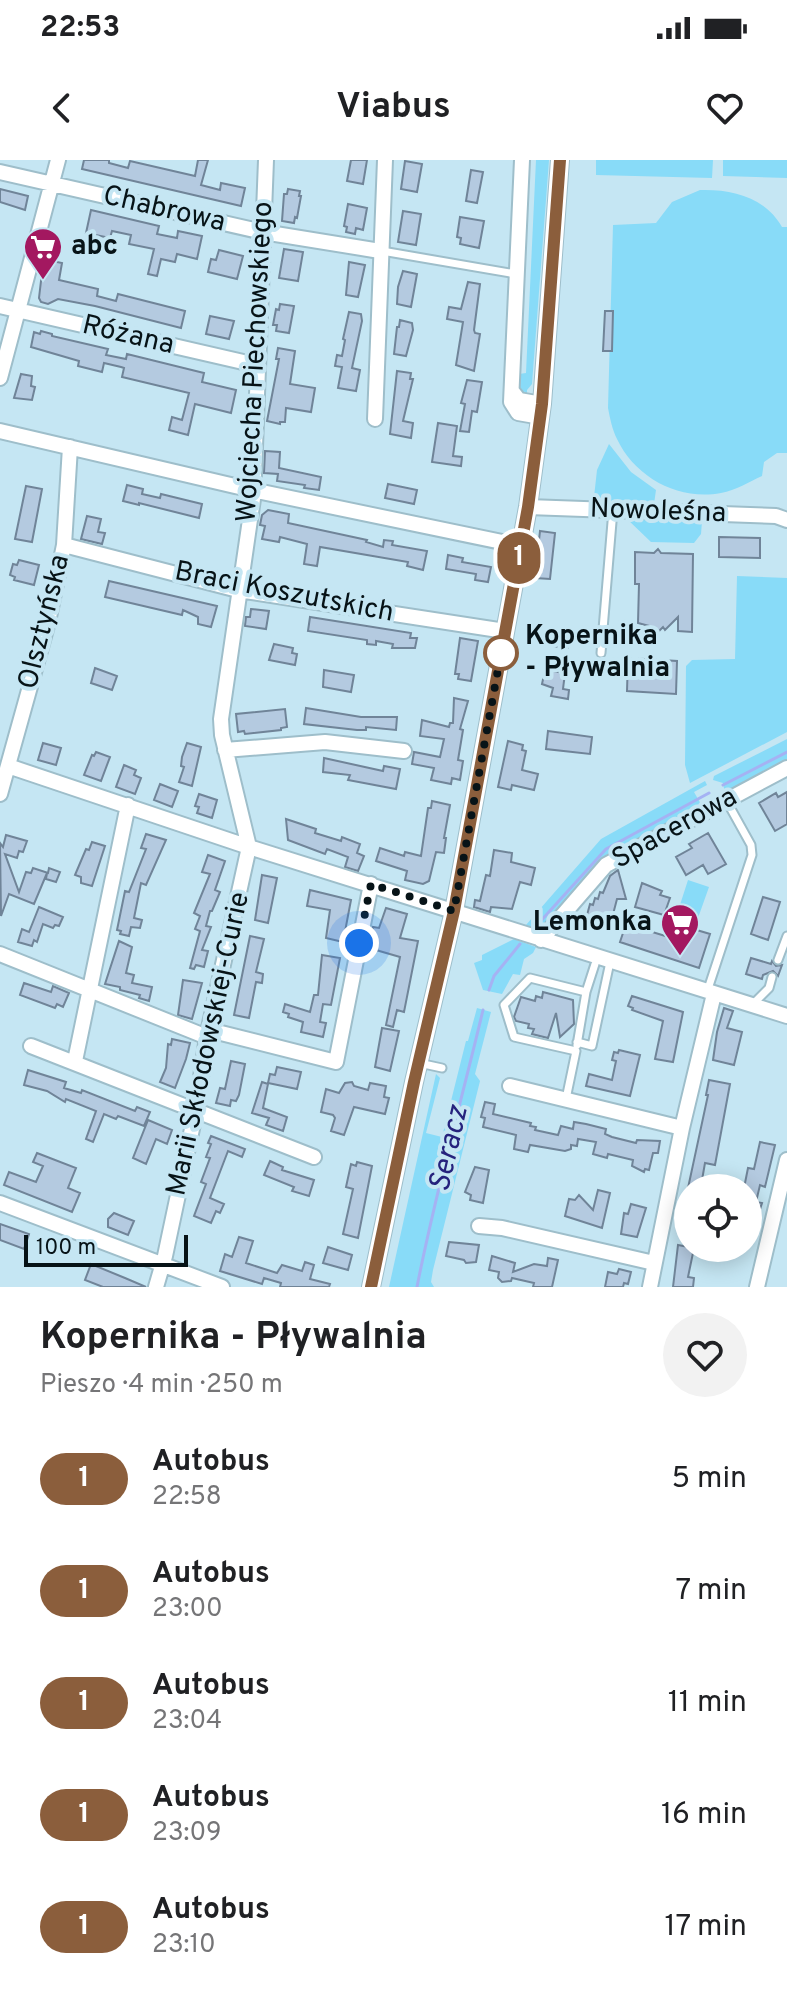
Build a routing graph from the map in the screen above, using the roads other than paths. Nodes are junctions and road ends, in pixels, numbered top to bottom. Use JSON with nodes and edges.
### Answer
{"nodes":[{"id":1,"x":58,"y":160,"type":"edge"},
{"id":2,"x":266,"y":160,"type":"edge"},
{"id":3,"x":385,"y":160,"type":"edge"},
{"id":4,"x":522,"y":160,"type":"edge"},
{"id":5,"x":560,"y":160,"type":"edge"},
{"id":6,"x":0,"y":172,"type":"edge"},
{"id":7,"x":52,"y":184,"type":"junction"},
{"id":8,"x":263,"y":232,"type":"junction"},
{"id":9,"x":380,"y":251,"type":"junction"},
{"id":10,"x":518,"y":274,"type":"junction"},
{"id":11,"x":0,"y":306,"type":"edge"},
{"id":12,"x":19,"y":311,"type":"junction"},
{"id":13,"x":256,"y":365,"type":"junction"},
{"id":14,"x":0,"y":378,"type":"edge"},
{"id":15,"x":541,"y":410,"type":"junction"},
{"id":16,"x":375,"y":419,"type":"dead end"},
{"id":17,"x":0,"y":431,"type":"edge"},
{"id":18,"x":70,"y":447,"type":"junction"},
{"id":19,"x":252,"y":490,"type":"junction"},
{"id":20,"x":528,"y":507,"type":"junction"},
{"id":21,"x":613,"y":510,"type":"junction"},
{"id":22,"x":787,"y":520,"type":"edge"},
{"id":23,"x":64,"y":545,"type":"junction"},
{"id":24,"x":521,"y":546,"type":"junction"},
{"id":25,"x":238,"y":590,"type":"junction"},
{"id":26,"x":505,"y":631,"type":"junction"},
{"id":27,"x":601,"y":653,"type":"dead end"},
{"id":28,"x":225,"y":750,"type":"junction"},
{"id":29,"x":404,"y":751,"type":"dead end"},
{"id":30,"x":8,"y":766,"type":"junction"},
{"id":31,"x":787,"y":768,"type":"edge"},
{"id":32,"x":0,"y":794,"type":"edge"},
{"id":33,"x":726,"y":800,"type":"junction"},
{"id":34,"x":128,"y":805,"type":"junction"},
{"id":35,"x":249,"y":847,"type":"junction"},
{"id":36,"x":371,"y":884,"type":"junction"},
{"id":37,"x":454,"y":911,"type":"junction"},
{"id":38,"x":787,"y":936,"type":"edge"},
{"id":39,"x":541,"y":940,"type":"junction"},
{"id":40,"x":0,"y":954,"type":"edge"},
{"id":41,"x":778,"y":960,"type":"dead end"},
{"id":42,"x":602,"y":963,"type":"junction"},
{"id":43,"x":772,"y":977,"type":"dead end"},
{"id":44,"x":89,"y":991,"type":"junction"},
{"id":45,"x":586,"y":992,"type":"junction"},
{"id":46,"x":710,"y":993,"type":"junction"},
{"id":47,"x":752,"y":1005,"type":"junction"},
{"id":48,"x":787,"y":1016,"type":"edge"},
{"id":49,"x":208,"y":1034,"type":"junction"},
{"id":50,"x":577,"y":1042,"type":"junction"},
{"id":51,"x":31,"y":1046,"type":"dead end"},
{"id":52,"x":576,"y":1051,"type":"junction"},
{"id":53,"x":75,"y":1061,"type":"junction"},
{"id":54,"x":419,"y":1063,"type":"junction"},
{"id":55,"x":442,"y":1068,"type":"dead end"},
{"id":56,"x":510,"y":1086,"type":"dead end"},
{"id":57,"x":566,"y":1099,"type":"junction"},
{"id":58,"x":196,"y":1110,"type":"junction"},
{"id":59,"x":682,"y":1128,"type":"junction"},
{"id":60,"x":314,"y":1157,"type":"dead end"},
{"id":61,"x":787,"y":1160,"type":"edge"},
{"id":62,"x":0,"y":1203,"type":"edge"},
{"id":63,"x":479,"y":1226,"type":"dead end"},
{"id":64,"x":654,"y":1263,"type":"junction"},
{"id":65,"x":163,"y":1266,"type":"junction"},
{"id":66,"x":156,"y":1287,"type":"edge"},
{"id":67,"x":222,"y":1287,"type":"edge"},
{"id":68,"x":371,"y":1287,"type":"edge"},
{"id":69,"x":650,"y":1287,"type":"edge"},
{"id":70,"x":757,"y":1287,"type":"edge"}],
"edges":[{"from":1,"to":7,"type":"street"},
{"from":2,"to":8,"type":"street","name":"Wojciecha Piechowskiego"},
{"from":3,"to":9,"type":"street"},
{"from":4,"to":10,"type":"street"},
{"from":5,"to":15,"type":"street"},
{"from":6,"to":7,"type":"street","name":"Chabrowa"},
{"from":7,"to":8,"type":"street","name":"Chabrowa"},
{"from":7,"to":12,"type":"street"},
{"from":8,"to":9,"type":"street","name":"Chabrowa"},
{"from":8,"to":13,"type":"street","name":"Wojciecha Piechowskiego"},
{"from":9,"to":10,"type":"lane","name":"Chabrowa"},
{"from":9,"to":16,"type":"street"},
{"from":10,"to":15,"type":"street"},
{"from":11,"to":12,"type":"street","name":"Różana"},
{"from":12,"to":13,"type":"street","name":"Różana"},
{"from":12,"to":14,"type":"street"},
{"from":13,"to":19,"type":"street","name":"Wojciecha Piechowskiego"},
{"from":15,"to":20,"type":"street"},
{"from":17,"to":18,"type":"street"},
{"from":18,"to":19,"type":"street"},
{"from":18,"to":23,"type":"street","name":"Olsztyńska"},
{"from":19,"to":24,"type":"street"},
{"from":19,"to":25,"type":"street","name":"Wojciecha Piechowskiego"},
{"from":20,"to":21,"type":"street","name":"Nowoleśna"},
{"from":20,"to":24,"type":"street"},
{"from":21,"to":22,"type":"street","name":"Nowoleśna"},
{"from":21,"to":27,"type":"lane"},
{"from":23,"to":25,"type":"street","name":"Braci Koszutskich"},
{"from":23,"to":30,"type":"street","name":"Olsztyńska"},
{"from":24,"to":26,"type":"street"},
{"from":25,"to":26,"type":"street","name":"Braci Koszutskich"},
{"from":25,"to":28,"type":"street","name":"Wojciecha Piechowskiego"},
{"from":26,"to":37,"type":"street"},
{"from":28,"to":29,"type":"street"},
{"from":28,"to":35,"type":"street","name":"Wojciecha Piechowskiego"},
{"from":30,"to":32,"type":"street","name":"Olsztyńska"},
{"from":30,"to":34,"type":"street"},
{"from":31,"to":33,"type":"street","name":"Spacerowa"},
{"from":33,"to":39,"type":"street","name":"Spacerowa"},
{"from":33,"to":46,"type":"lane"},
{"from":34,"to":35,"type":"street"},
{"from":34,"to":44,"type":"street"},
{"from":35,"to":36,"type":"street"},
{"from":35,"to":49,"type":"street","name":"Marii Skłodowskiej-Curie"},
{"from":36,"to":37,"type":"street"},
{"from":36,"to":49,"type":"street"},
{"from":37,"to":39,"type":"street"},
{"from":37,"to":54,"type":"street"},
{"from":38,"to":41,"type":"lane"},
{"from":39,"to":42,"type":"street"},
{"from":40,"to":44,"type":"street"},
{"from":42,"to":45,"type":"lane"},
{"from":42,"to":46,"type":"street"},
{"from":42,"to":50,"type":"lane"},
{"from":43,"to":47,"type":"lane"},
{"from":44,"to":49,"type":"street"},
{"from":44,"to":53,"type":"street"},
{"from":45,"to":50,"type":"lane"},
{"from":45,"to":52,"type":"lane"},
{"from":46,"to":47,"type":"street"},
{"from":46,"to":59,"type":"street"},
{"from":47,"to":48,"type":"street"},
{"from":49,"to":58,"type":"street","name":"Marii Skłodowskiej-Curie"},
{"from":50,"to":52,"type":"lane"},
{"from":51,"to":53,"type":"street"},
{"from":52,"to":57,"type":"lane"},
{"from":53,"to":58,"type":"street"},
{"from":54,"to":55,"type":"lane"},
{"from":54,"to":68,"type":"street"},
{"from":56,"to":57,"type":"street"},
{"from":57,"to":59,"type":"street"},
{"from":58,"to":60,"type":"street"},
{"from":58,"to":65,"type":"street","name":"Marii Skłodowskiej-Curie"},
{"from":59,"to":64,"type":"street"},
{"from":61,"to":70,"type":"street"},
{"from":62,"to":65,"type":"street"},
{"from":63,"to":64,"type":"street"},
{"from":64,"to":69,"type":"street"},
{"from":65,"to":66,"type":"street","name":"Marii Skłodowskiej-Curie"},
{"from":65,"to":67,"type":"street"}]}
